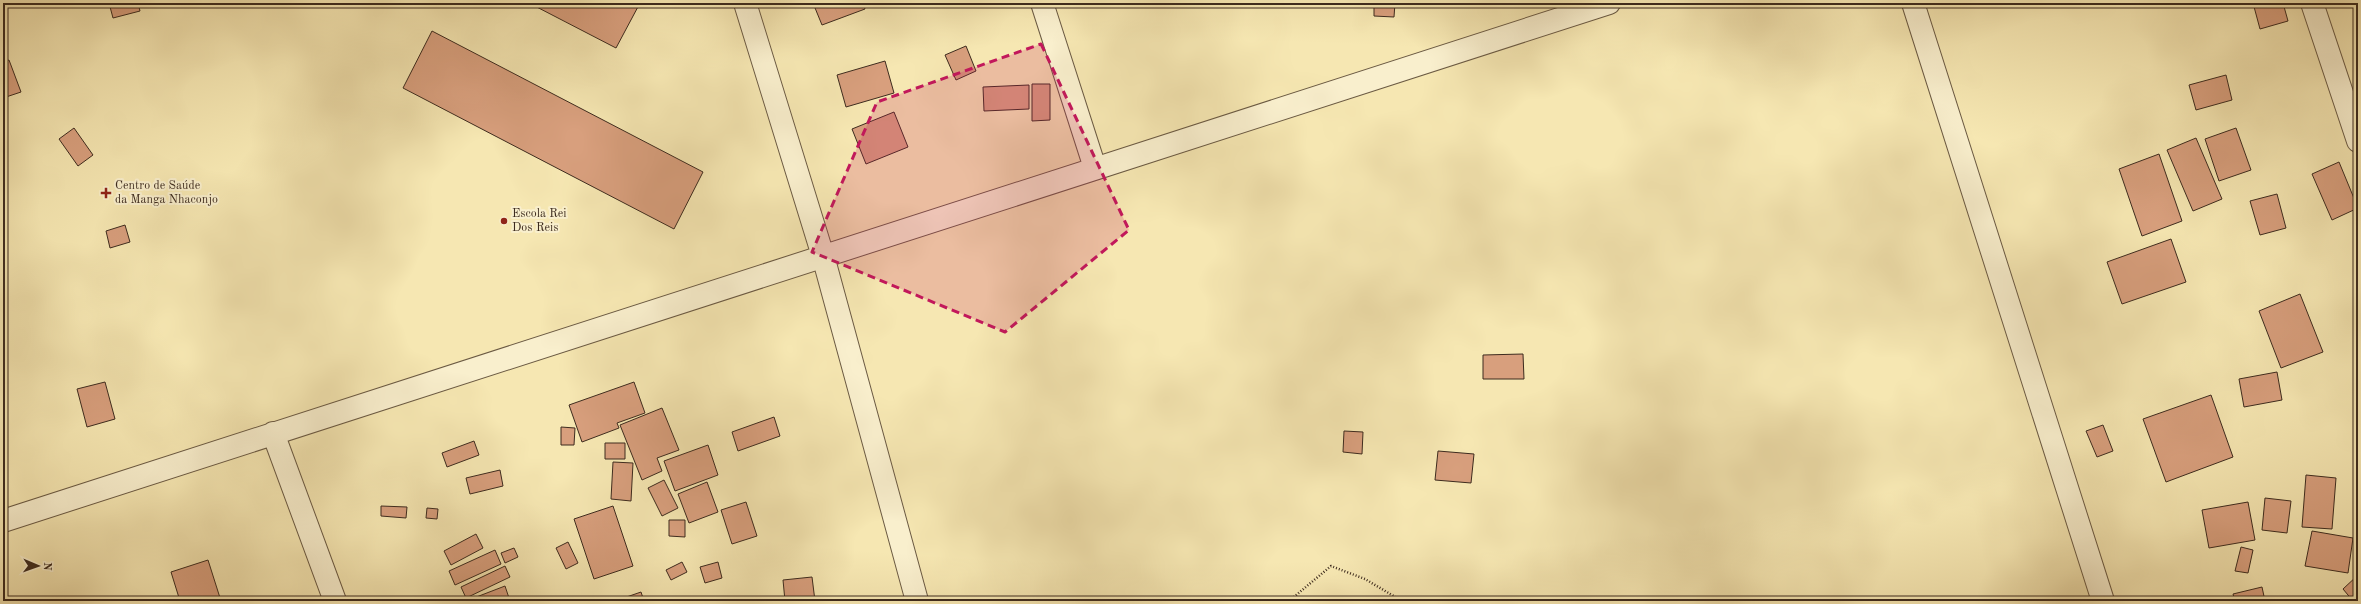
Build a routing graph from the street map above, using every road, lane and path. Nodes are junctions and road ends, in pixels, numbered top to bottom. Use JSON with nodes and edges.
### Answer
{"nodes":[{"id":1,"x":745,"y":3,"type":"edge"},
{"id":2,"x":1042,"y":3,"type":"edge"},
{"id":3,"x":1609,"y":3,"type":"edge"},
{"id":4,"x":1913,"y":3,"type":"edge"},
{"id":5,"x":2312,"y":3,"type":"edge"},
{"id":6,"x":2358,"y":141,"type":"edge"},
{"id":7,"x":1095,"y":168,"type":"junction"},
{"id":8,"x":823,"y":256,"type":"junction"},
{"id":9,"x":273,"y":433,"type":"junction"},
{"id":10,"x":3,"y":521,"type":"edge"},
{"id":11,"x":335,"y":601,"type":"edge"},
{"id":12,"x":918,"y":601,"type":"edge"},
{"id":13,"x":1289,"y":601,"type":"edge"},
{"id":14,"x":1402,"y":601,"type":"edge"},
{"id":15,"x":2104,"y":601,"type":"edge"}],
"edges":[{"from":1,"to":8,"type":"street"},
{"from":2,"to":7,"type":"street"},
{"from":3,"to":7,"type":"street"},
{"from":4,"to":15,"type":"street"},
{"from":5,"to":6,"type":"street"},
{"from":7,"to":8,"type":"street"},
{"from":8,"to":9,"type":"street"},
{"from":8,"to":12,"type":"street"},
{"from":9,"to":10,"type":"street"},
{"from":9,"to":11,"type":"street"},
{"from":13,"to":14,"type":"path"}]}
